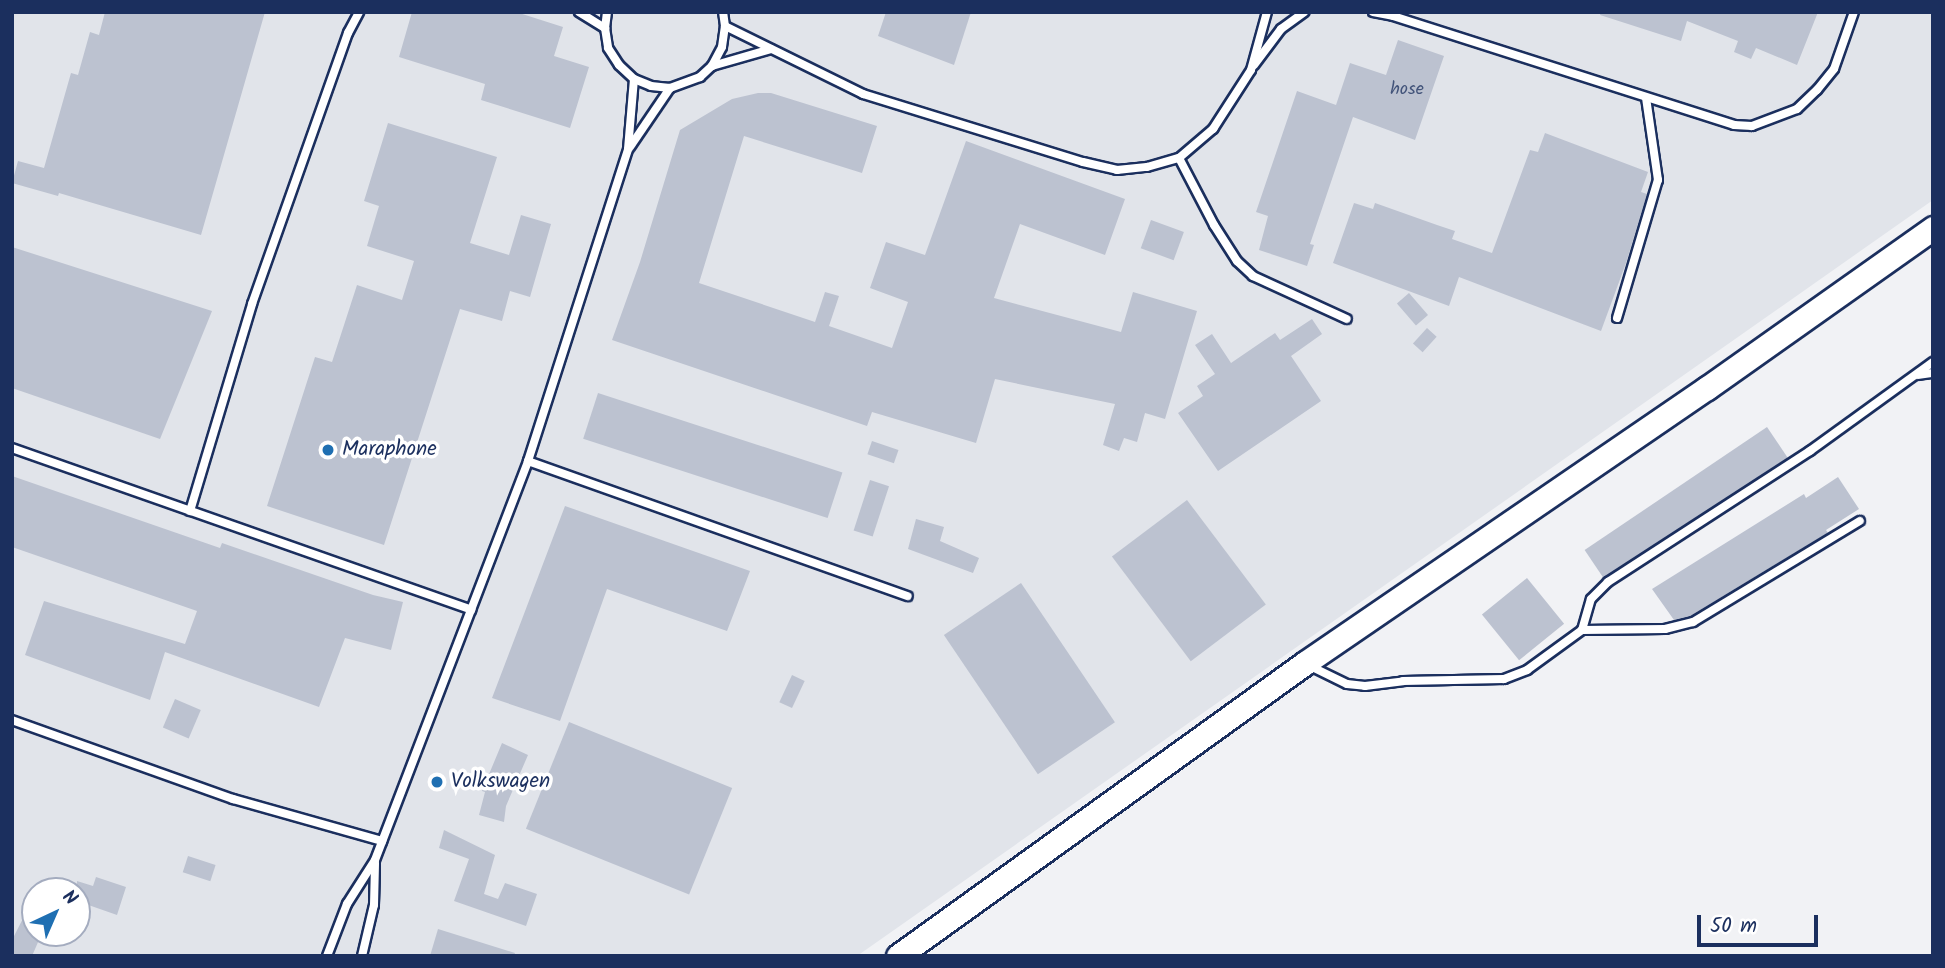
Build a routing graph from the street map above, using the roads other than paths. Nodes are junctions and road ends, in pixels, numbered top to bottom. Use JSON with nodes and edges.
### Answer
{"nodes":[{"id":1,"x":352,"y":12,"type":"edge"},
{"id":2,"x":359,"y":12,"type":"edge"},
{"id":3,"x":579,"y":12,"type":"edge"},
{"id":4,"x":607,"y":12,"type":"edge"},
{"id":5,"x":723,"y":12,"type":"edge"},
{"id":6,"x":1267,"y":12,"type":"edge"},
{"id":7,"x":1304,"y":12,"type":"edge"},
{"id":8,"x":1373,"y":12,"type":"edge"},
{"id":9,"x":1854,"y":12,"type":"edge"},
{"id":10,"x":1390,"y":14,"type":"edge"},
{"id":11,"x":725,"y":26,"type":"junction"},
{"id":12,"x":605,"y":28,"type":"junction"},
{"id":13,"x":348,"y":33,"type":"junction"},
{"id":14,"x":771,"y":49,"type":"junction"},
{"id":15,"x":712,"y":66,"type":"junction"},
{"id":16,"x":1251,"y":70,"type":"junction"},
{"id":17,"x":634,"y":79,"type":"junction"},
{"id":18,"x":670,"y":88,"type":"junction"},
{"id":19,"x":1646,"y":98,"type":"junction"},
{"id":20,"x":628,"y":149,"type":"junction"},
{"id":21,"x":1179,"y":158,"type":"junction"},
{"id":22,"x":1933,"y":228,"type":"edge"},
{"id":23,"x":1617,"y":318,"type":"dead end"},
{"id":24,"x":1347,"y":319,"type":"dead end"},
{"id":25,"x":1933,"y":362,"type":"edge"},
{"id":26,"x":1933,"y":373,"type":"edge"},
{"id":27,"x":1918,"y":375,"type":"junction"},
{"id":28,"x":12,"y":448,"type":"edge"},
{"id":29,"x":528,"y":461,"type":"junction"},
{"id":30,"x":190,"y":511,"type":"junction"},
{"id":31,"x":1860,"y":521,"type":"dead end"},
{"id":32,"x":908,"y":596,"type":"dead end"},
{"id":33,"x":471,"y":610,"type":"junction"},
{"id":34,"x":1582,"y":630,"type":"junction"},
{"id":35,"x":1305,"y":663,"type":"junction"},
{"id":36,"x":12,"y":720,"type":"edge"},
{"id":37,"x":382,"y":841,"type":"junction"},
{"id":38,"x":375,"y":860,"type":"junction"},
{"id":39,"x":327,"y":956,"type":"edge"},
{"id":40,"x":362,"y":956,"type":"edge"},
{"id":41,"x":898,"y":956,"type":"edge"}],
"edges":[{"from":1,"to":13,"type":"lane"},
{"from":2,"to":13,"type":"lane"},
{"from":3,"to":12,"type":"lane"},
{"from":4,"to":12,"type":"lane"},
{"from":5,"to":11,"type":"lane"},
{"from":6,"to":16,"type":"lane"},
{"from":7,"to":16,"type":"lane"},
{"from":8,"to":10,"type":"lane"},
{"from":9,"to":19,"type":"lane"},
{"from":10,"to":19,"type":"lane"},
{"from":11,"to":14,"type":"lane"},
{"from":11,"to":15,"type":"lane"},
{"from":12,"to":17,"type":"lane"},
{"from":13,"to":30,"type":"lane"},
{"from":14,"to":15,"type":"lane"},
{"from":14,"to":21,"type":"lane"},
{"from":15,"to":18,"type":"lane"},
{"from":16,"to":21,"type":"lane"},
{"from":17,"to":18,"type":"lane"},
{"from":17,"to":20,"type":"lane"},
{"from":18,"to":20,"type":"lane"},
{"from":19,"to":23,"type":"lane"},
{"from":20,"to":29,"type":"lane"},
{"from":21,"to":24,"type":"lane"},
{"from":22,"to":35,"type":"main road"},
{"from":25,"to":27,"type":"lane"},
{"from":26,"to":27,"type":"lane"},
{"from":27,"to":34,"type":"lane"},
{"from":28,"to":30,"type":"lane"},
{"from":29,"to":32,"type":"lane"},
{"from":29,"to":33,"type":"lane"},
{"from":30,"to":33,"type":"lane"},
{"from":31,"to":34,"type":"lane"},
{"from":33,"to":37,"type":"lane"},
{"from":34,"to":35,"type":"lane"},
{"from":35,"to":41,"type":"main road"},
{"from":36,"to":37,"type":"lane"},
{"from":37,"to":38,"type":"lane"},
{"from":38,"to":39,"type":"lane"},
{"from":38,"to":40,"type":"lane"}]}
